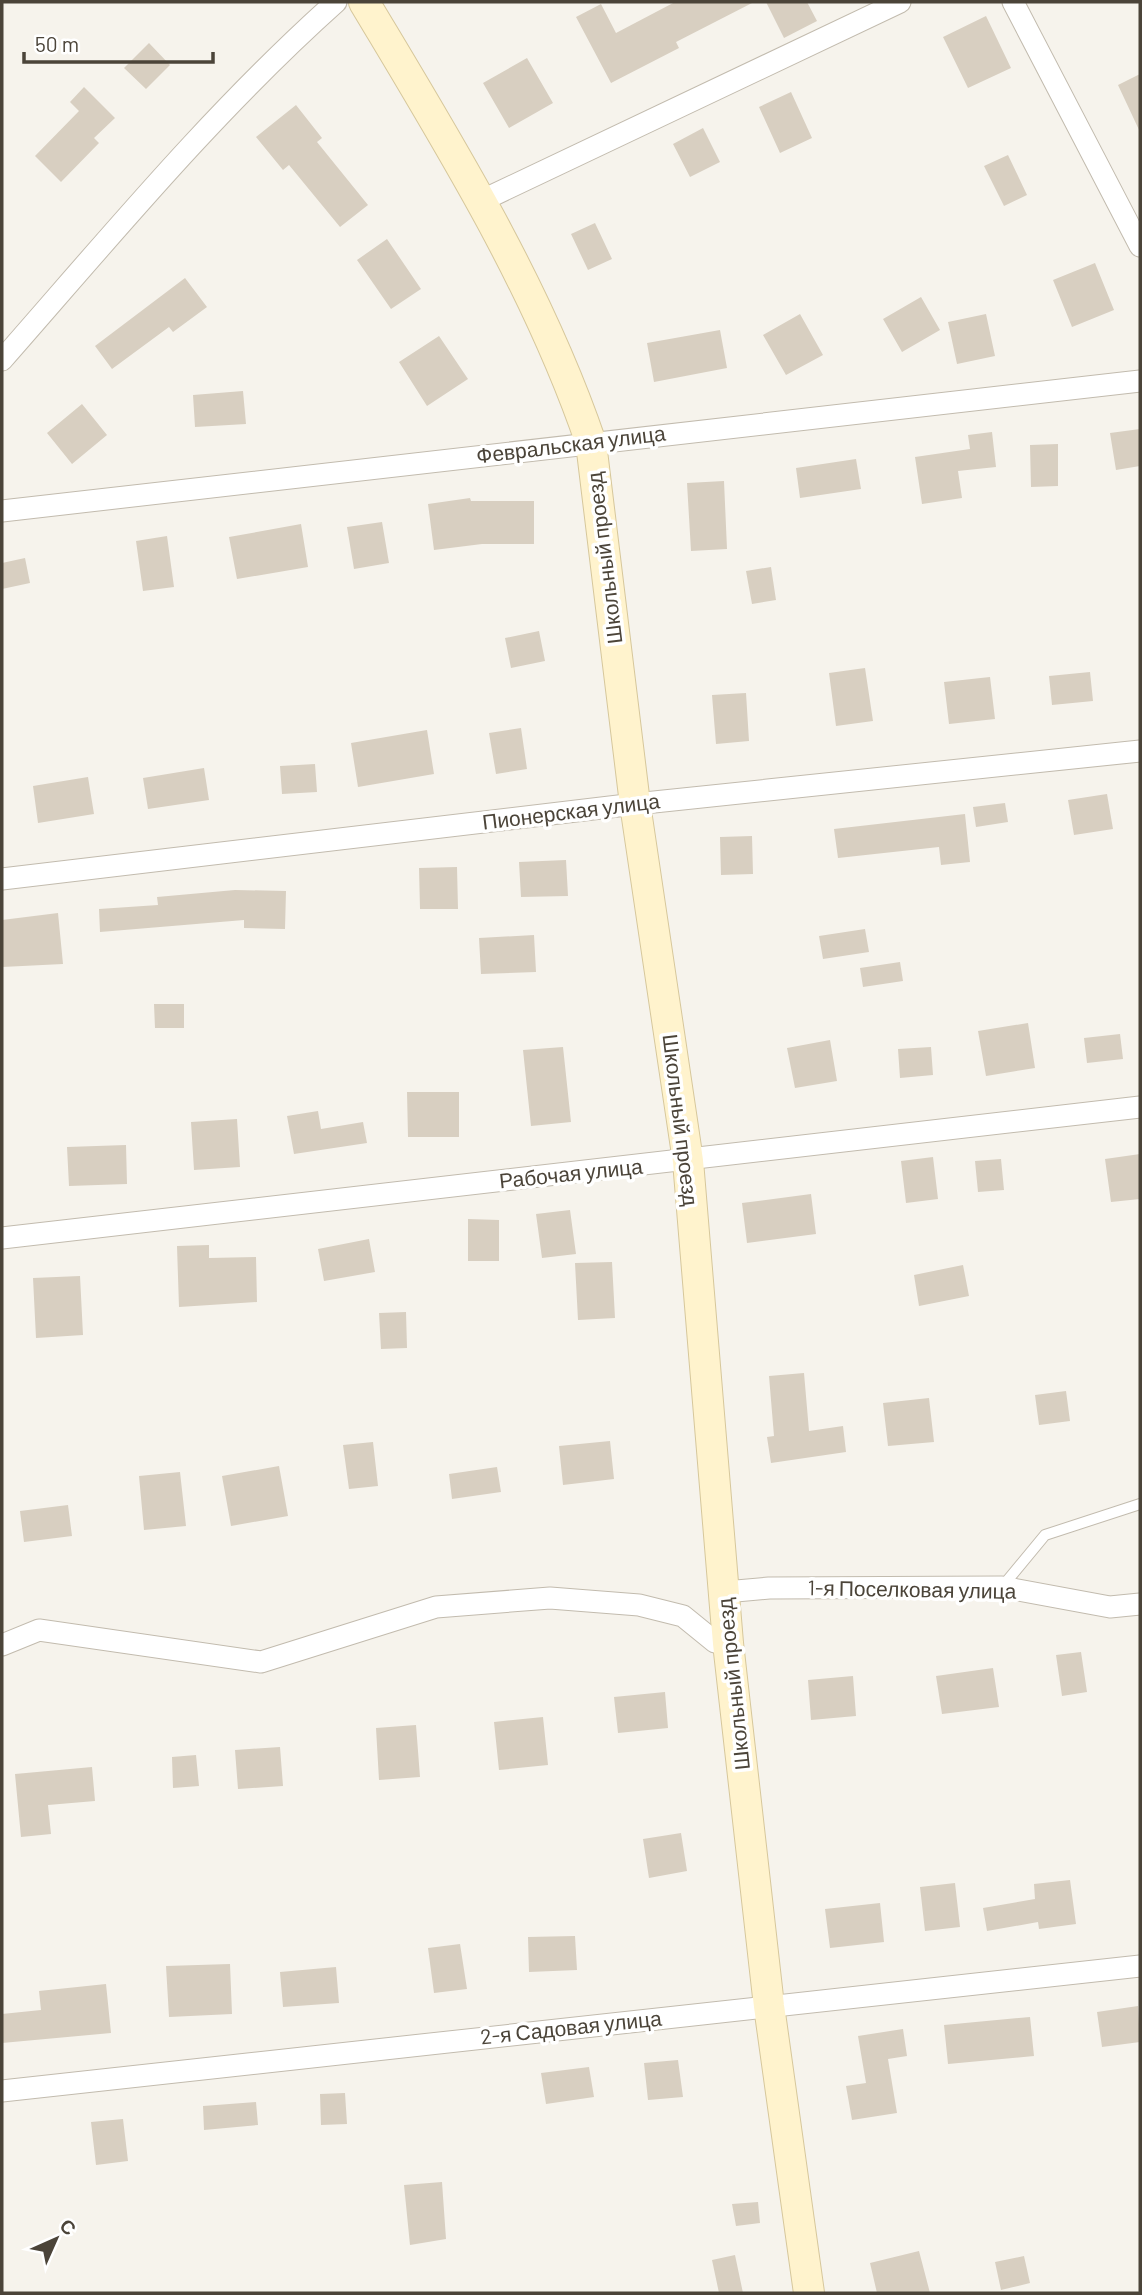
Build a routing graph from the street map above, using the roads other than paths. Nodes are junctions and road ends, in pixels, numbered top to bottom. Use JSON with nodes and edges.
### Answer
{"nodes":[{"id":1,"x":336,"y":2,"type":"edge"},
{"id":2,"x":364,"y":2,"type":"edge"},
{"id":3,"x":900,"y":2,"type":"edge"},
{"id":4,"x":1013,"y":2,"type":"edge"},
{"id":5,"x":483,"y":200,"type":"junction"},
{"id":6,"x":1140,"y":246,"type":"edge"},
{"id":7,"x":2,"y":360,"type":"edge"},
{"id":8,"x":1140,"y":381,"type":"edge"},
{"id":9,"x":592,"y":443,"type":"junction"},
{"id":10,"x":2,"y":511,"type":"edge"},
{"id":11,"x":1140,"y":751,"type":"edge"},
{"id":12,"x":635,"y":804,"type":"junction"},
{"id":13,"x":2,"y":879,"type":"edge"},
{"id":14,"x":1140,"y":1107,"type":"edge"},
{"id":15,"x":688,"y":1161,"type":"junction"},
{"id":16,"x":2,"y":1238,"type":"edge"},
{"id":17,"x":1140,"y":1504,"type":"edge"},
{"id":18,"x":1002,"y":1587,"type":"junction"},
{"id":19,"x":725,"y":1592,"type":"junction"},
{"id":20,"x":1140,"y":1604,"type":"edge"},
{"id":21,"x":728,"y":1643,"type":"junction"},
{"id":22,"x":2,"y":1645,"type":"edge"},
{"id":23,"x":1140,"y":1966,"type":"edge"},
{"id":24,"x":769,"y":2006,"type":"junction"},
{"id":25,"x":2,"y":2091,"type":"edge"},
{"id":26,"x":809,"y":2293,"type":"edge"}],
"edges":[{"from":1,"to":7,"type":"street"},
{"from":2,"to":5,"type":"street","name":"Школьный проезд"},
{"from":3,"to":5,"type":"street"},
{"from":4,"to":6,"type":"street"},
{"from":5,"to":9,"type":"street","name":"Школьный проезд"},
{"from":8,"to":9,"type":"street","name":"Февральская улица"},
{"from":9,"to":10,"type":"street","name":"Февральская улица"},
{"from":9,"to":12,"type":"street","name":"Школьный проезд"},
{"from":11,"to":12,"type":"street","name":"Пионерская улица"},
{"from":12,"to":13,"type":"street","name":"Пионерская улица"},
{"from":12,"to":15,"type":"street","name":"Школьный проезд"},
{"from":14,"to":15,"type":"street","name":"Рабочая улица"},
{"from":15,"to":16,"type":"street","name":"Рабочая улица"},
{"from":15,"to":19,"type":"street","name":"Школьный проезд"},
{"from":17,"to":18,"type":"lane"},
{"from":18,"to":19,"type":"street","name":"1-я Поселковая улица"},
{"from":18,"to":20,"type":"street","name":"1-я Поселковая улица"},
{"from":19,"to":21,"type":"street","name":"Школьный проезд"},
{"from":21,"to":22,"type":"street"},
{"from":21,"to":24,"type":"street","name":"Школьный проезд"},
{"from":23,"to":24,"type":"street","name":"2-я Садовая улица"},
{"from":24,"to":25,"type":"street","name":"2-я Садовая улица"},
{"from":24,"to":26,"type":"street","name":"Школьный проезд"}]}
